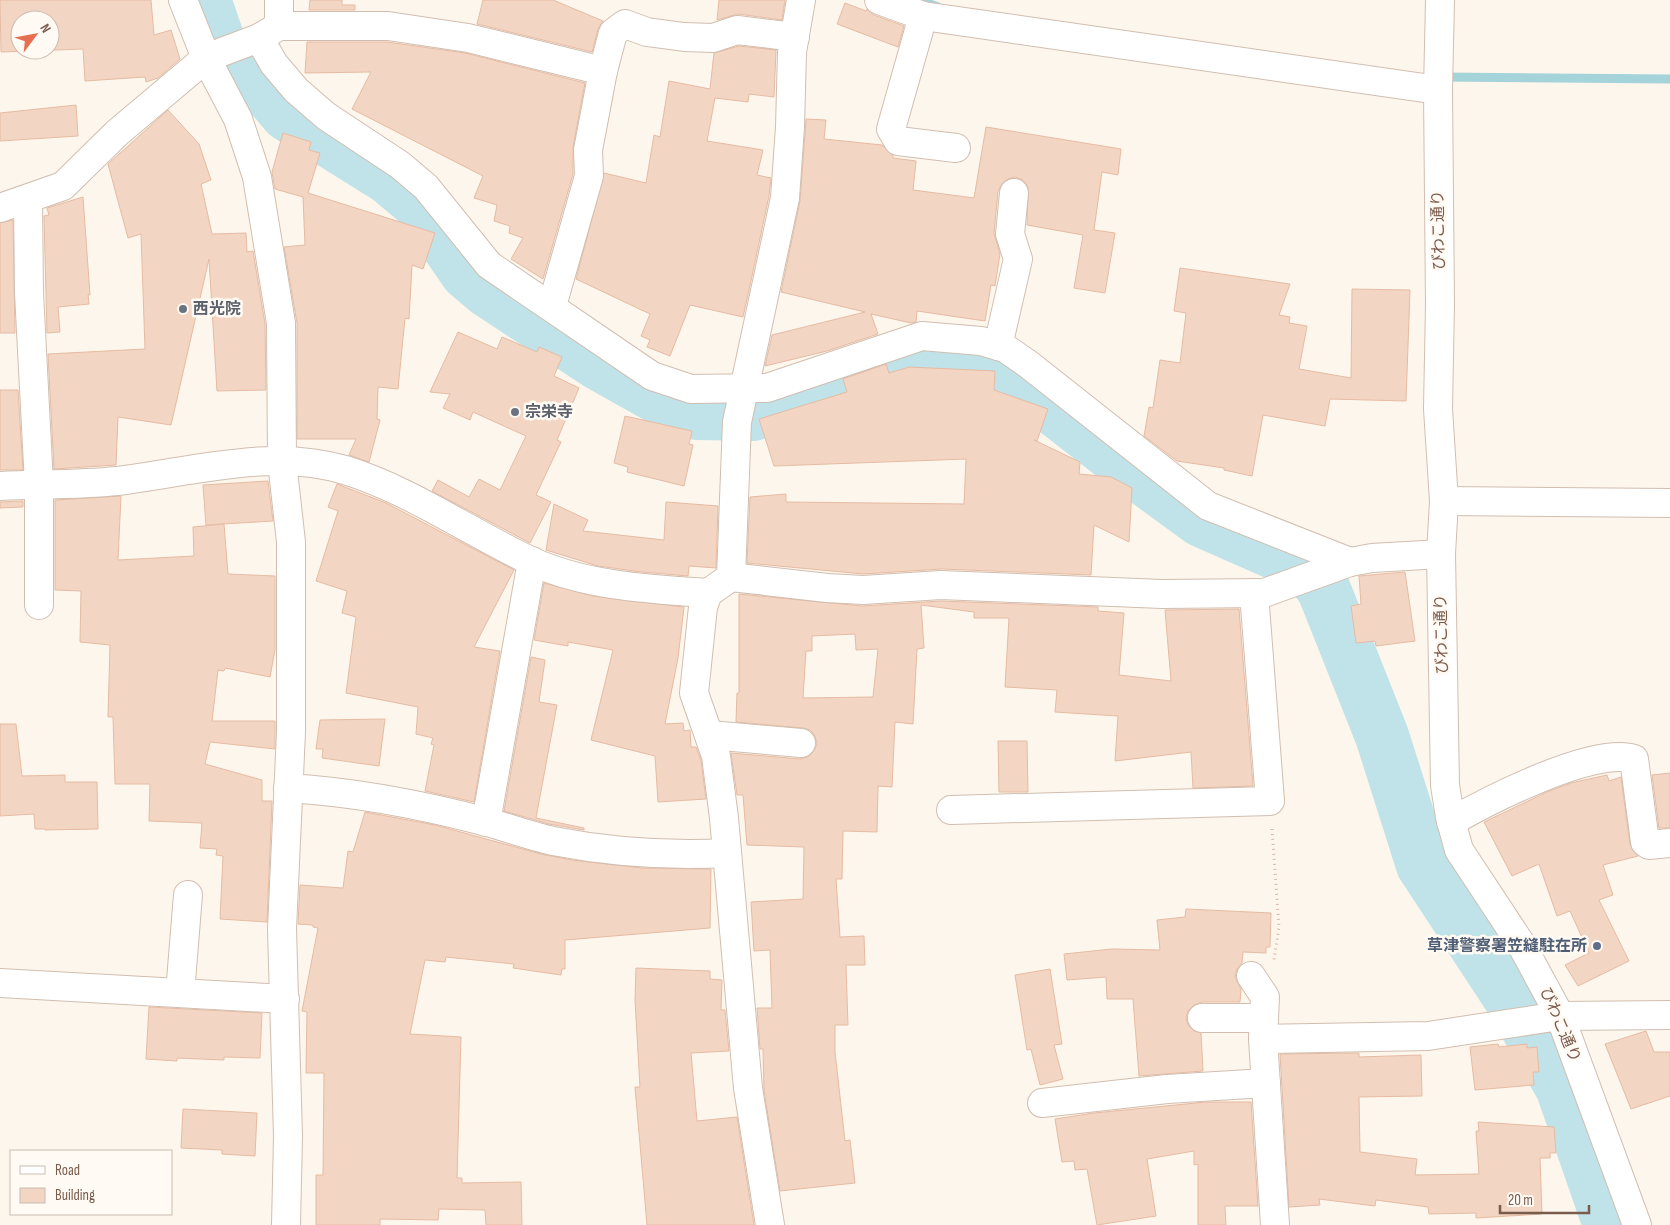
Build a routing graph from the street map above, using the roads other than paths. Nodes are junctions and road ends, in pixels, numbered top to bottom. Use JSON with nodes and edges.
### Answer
{"nodes":[{"id":1,"x":184,"y":0,"type":"edge"},
{"id":2,"x":801,"y":0,"type":"edge"},
{"id":3,"x":880,"y":0,"type":"edge"},
{"id":4,"x":1440,"y":0,"type":"edge"},
{"id":5,"x":923,"y":16,"type":"junction"},
{"id":6,"x":272,"y":21,"type":"edge"},
{"id":7,"x":795,"y":37,"type":"junction"},
{"id":8,"x":206,"y":58,"type":"junction"},
{"id":9,"x":603,"y":71,"type":"junction"},
{"id":10,"x":1438,"y":90,"type":"junction"},
{"id":11,"x":956,"y":148,"type":"dead end"},
{"id":12,"x":1014,"y":193,"type":"dead end"},
{"id":13,"x":28,"y":199,"type":"junction"},
{"id":14,"x":0,"y":208,"type":"edge"},
{"id":15,"x":552,"y":306,"type":"junction"},
{"id":16,"x":998,"y":346,"type":"junction"},
{"id":17,"x":746,"y":389,"type":"junction"},
{"id":18,"x":282,"y":462,"type":"junction"},
{"id":19,"x":39,"y":484,"type":"junction"},
{"id":20,"x":0,"y":486,"type":"edge"},
{"id":21,"x":1444,"y":501,"type":"junction"},
{"id":22,"x":1670,"y":503,"type":"edge"},
{"id":23,"x":1441,"y":554,"type":"junction"},
{"id":24,"x":532,"y":561,"type":"junction"},
{"id":25,"x":1350,"y":562,"type":"junction"},
{"id":26,"x":731,"y":577,"type":"junction"},
{"id":27,"x":1254,"y":593,"type":"junction"},
{"id":28,"x":708,"y":594,"type":"junction"},
{"id":29,"x":39,"y":605,"type":"dead end"},
{"id":30,"x":710,"y":735,"type":"junction"},
{"id":31,"x":801,"y":743,"type":"dead end"},
{"id":32,"x":288,"y":788,"type":"junction"},
{"id":33,"x":951,"y":810,"type":"dead end"},
{"id":34,"x":486,"y":822,"type":"junction"},
{"id":35,"x":1451,"y":822,"type":"junction"},
{"id":36,"x":1670,"y":842,"type":"edge"},
{"id":37,"x":727,"y":853,"type":"junction"},
{"id":38,"x":188,"y":895,"type":"dead end"},
{"id":39,"x":0,"y":983,"type":"edge"},
{"id":40,"x":180,"y":994,"type":"junction"},
{"id":41,"x":285,"y":999,"type":"junction"},
{"id":42,"x":1261,"y":1007,"type":"junction"},
{"id":43,"x":1670,"y":1015,"type":"edge"},
{"id":44,"x":1560,"y":1016,"type":"junction"},
{"id":45,"x":1202,"y":1018,"type":"dead end"},
{"id":46,"x":1266,"y":1083,"type":"junction"},
{"id":47,"x":1042,"y":1104,"type":"dead end"},
{"id":48,"x":286,"y":1225,"type":"edge"},
{"id":49,"x":770,"y":1225,"type":"edge"},
{"id":50,"x":1275,"y":1225,"type":"edge"},
{"id":51,"x":1637,"y":1225,"type":"edge"}],
"edges":[{"from":1,"to":8,"type":"street"},
{"from":2,"to":7,"type":"street"},
{"from":3,"to":5,"type":"street"},
{"from":4,"to":10,"type":"street","name":"びわこ通り"},
{"from":5,"to":10,"type":"street"},
{"from":5,"to":11,"type":"street"},
{"from":6,"to":8,"type":"street"},
{"from":6,"to":9,"type":"street"},
{"from":6,"to":15,"type":"street"},
{"from":7,"to":9,"type":"street"},
{"from":7,"to":17,"type":"street"},
{"from":8,"to":13,"type":"street"},
{"from":8,"to":18,"type":"street"},
{"from":9,"to":15,"type":"street"},
{"from":10,"to":21,"type":"street","name":"びわこ通り"},
{"from":12,"to":16,"type":"street"},
{"from":13,"to":14,"type":"street"},
{"from":13,"to":19,"type":"street"},
{"from":15,"to":17,"type":"street"},
{"from":16,"to":17,"type":"street"},
{"from":16,"to":25,"type":"street"},
{"from":17,"to":26,"type":"street"},
{"from":18,"to":19,"type":"street"},
{"from":18,"to":24,"type":"street"},
{"from":18,"to":32,"type":"street"},
{"from":19,"to":20,"type":"street"},
{"from":19,"to":29,"type":"street"},
{"from":21,"to":22,"type":"street"},
{"from":21,"to":23,"type":"street","name":"びわこ通り"},
{"from":23,"to":25,"type":"street"},
{"from":23,"to":35,"type":"street","name":"びわこ通り"},
{"from":24,"to":28,"type":"street"},
{"from":24,"to":34,"type":"street"},
{"from":25,"to":27,"type":"street"},
{"from":26,"to":27,"type":"street"},
{"from":26,"to":28,"type":"street"},
{"from":27,"to":33,"type":"street"},
{"from":28,"to":30,"type":"street"},
{"from":30,"to":31,"type":"street"},
{"from":30,"to":37,"type":"street"},
{"from":32,"to":34,"type":"street"},
{"from":32,"to":41,"type":"street"},
{"from":34,"to":37,"type":"street"},
{"from":35,"to":36,"type":"street"},
{"from":35,"to":44,"type":"street","name":"びわこ通り"},
{"from":37,"to":49,"type":"street"},
{"from":38,"to":40,"type":"street"},
{"from":39,"to":40,"type":"street"},
{"from":40,"to":41,"type":"street"},
{"from":41,"to":48,"type":"street"},
{"from":42,"to":44,"type":"street"},
{"from":42,"to":45,"type":"street"},
{"from":42,"to":46,"type":"street"},
{"from":43,"to":44,"type":"street"},
{"from":44,"to":51,"type":"street","name":"びわこ通り"},
{"from":46,"to":47,"type":"street"},
{"from":46,"to":50,"type":"street"}]}
